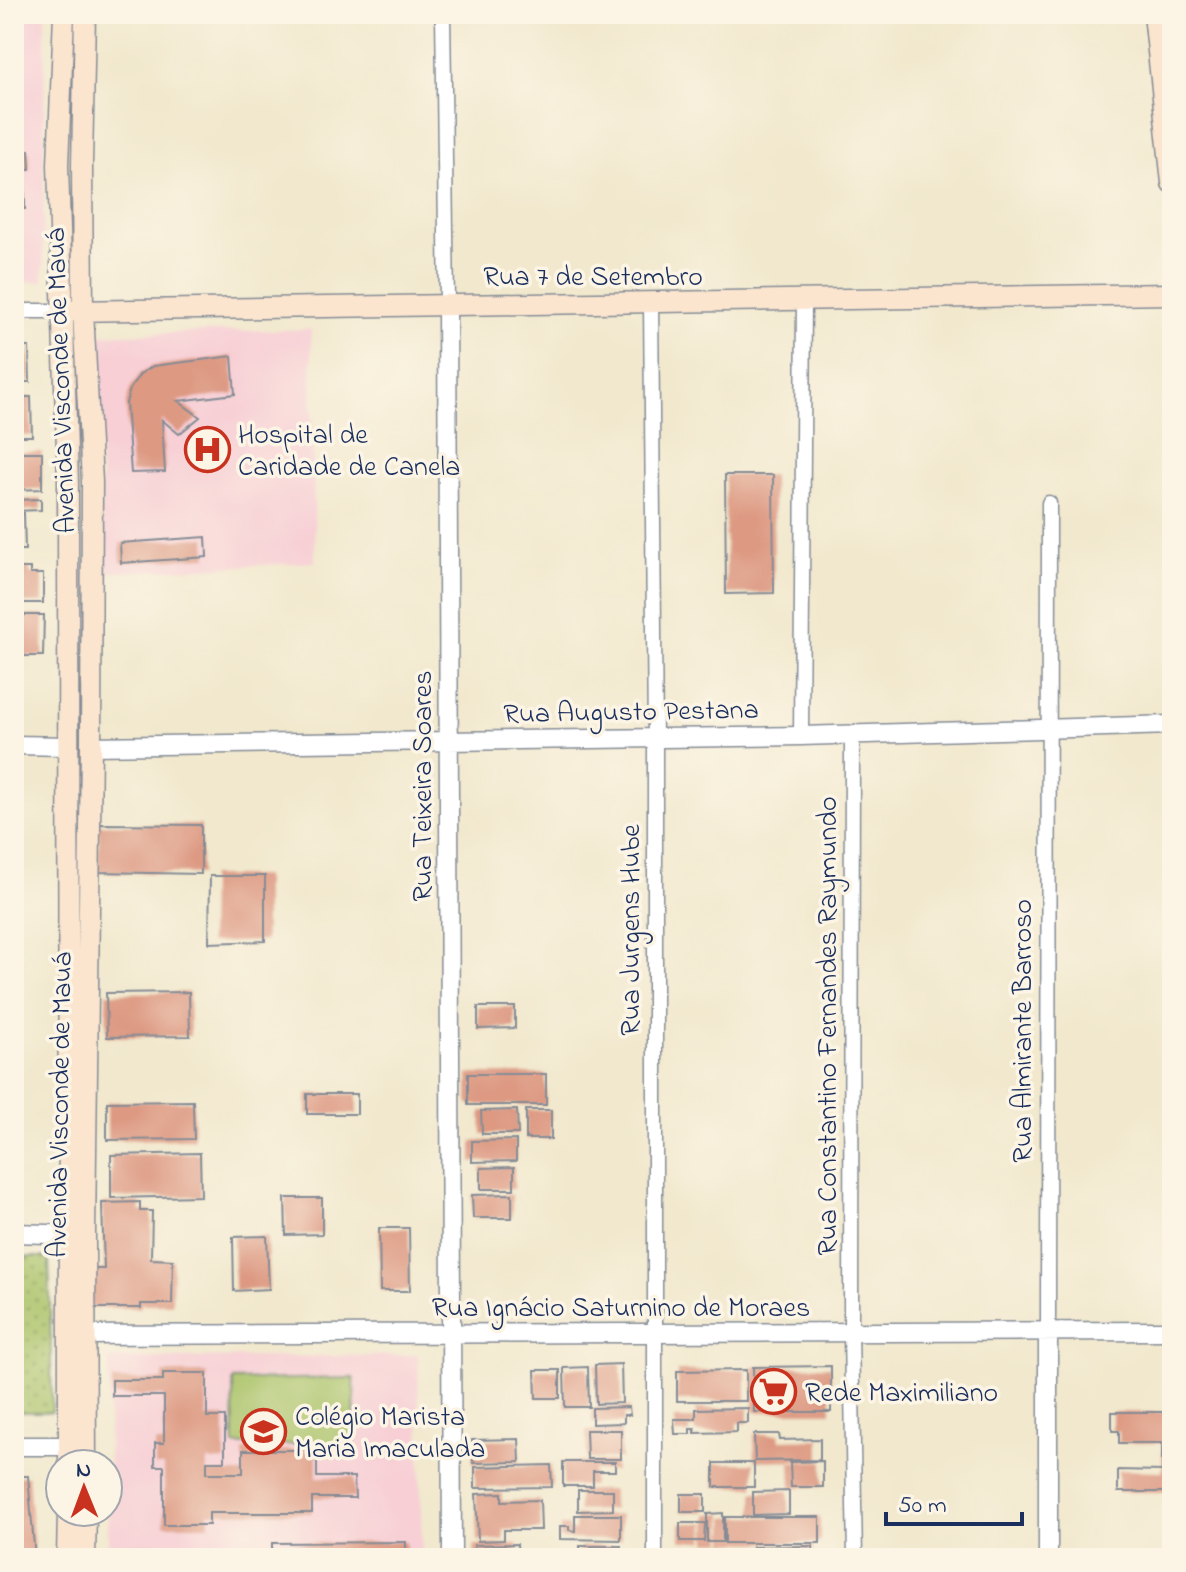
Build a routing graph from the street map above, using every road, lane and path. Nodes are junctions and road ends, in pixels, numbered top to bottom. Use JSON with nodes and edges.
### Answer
{"nodes":[{"id":1,"x":64,"y":14,"type":"edge"},
{"id":2,"x":85,"y":14,"type":"edge"},
{"id":3,"x":443,"y":14,"type":"edge"},
{"id":4,"x":1154,"y":14,"type":"edge"},
{"id":5,"x":58,"y":165,"type":"junction"},
{"id":6,"x":82,"y":165,"type":"junction"},
{"id":7,"x":1172,"y":183,"type":"edge"},
{"id":8,"x":1172,"y":294,"type":"edge"},
{"id":9,"x":804,"y":301,"type":"junction"},
{"id":10,"x":651,"y":303,"type":"junction"},
{"id":11,"x":447,"y":304,"type":"junction"},
{"id":12,"x":14,"y":311,"type":"edge"},
{"id":13,"x":62,"y":311,"type":"junction"},
{"id":14,"x":83,"y":311,"type":"junction"},
{"id":15,"x":68,"y":482,"type":"junction"},
{"id":16,"x":92,"y":482,"type":"junction"},
{"id":17,"x":1049,"y":503,"type":"dead end"},
{"id":18,"x":1172,"y":725,"type":"edge"},
{"id":19,"x":1050,"y":728,"type":"junction"},
{"id":20,"x":852,"y":734,"type":"junction"},
{"id":21,"x":801,"y":736,"type":"junction"},
{"id":22,"x":655,"y":738,"type":"junction"},
{"id":23,"x":448,"y":740,"type":"junction"},
{"id":24,"x":14,"y":745,"type":"edge"},
{"id":25,"x":68,"y":746,"type":"junction"},
{"id":26,"x":91,"y":746,"type":"junction"},
{"id":27,"x":14,"y":1233,"type":"edge"},
{"id":28,"x":76,"y":1235,"type":"junction"},
{"id":29,"x":1172,"y":1331,"type":"edge"},
{"id":30,"x":1048,"y":1332,"type":"junction"},
{"id":31,"x":851,"y":1333,"type":"junction"},
{"id":32,"x":451,"y":1334,"type":"junction"},
{"id":33,"x":654,"y":1334,"type":"junction"},
{"id":34,"x":78,"y":1335,"type":"junction"},
{"id":35,"x":14,"y":1446,"type":"edge"},
{"id":36,"x":78,"y":1448,"type":"edge"},
{"id":37,"x":44,"y":1450,"type":"edge"},
{"id":38,"x":68,"y":1528,"type":"edge"},
{"id":39,"x":86,"y":1528,"type":"edge"},
{"id":40,"x":67,"y":1558,"type":"edge"},
{"id":41,"x":85,"y":1558,"type":"edge"},
{"id":42,"x":452,"y":1558,"type":"edge"},
{"id":43,"x":655,"y":1558,"type":"edge"},
{"id":44,"x":855,"y":1558,"type":"edge"},
{"id":45,"x":1048,"y":1558,"type":"edge"}],
"edges":[{"from":1,"to":5,"type":"main road","name":"Avenida Visconde de Mauá"},
{"from":2,"to":6,"type":"main road","name":"Avenida Visconde de Mauá"},
{"from":3,"to":11,"type":"street","name":"Rua Teixeira Soares"},
{"from":4,"to":7,"type":"main road"},
{"from":5,"to":6,"type":"main road"},
{"from":5,"to":13,"type":"main road","name":"Avenida Visconde de Mauá"},
{"from":6,"to":14,"type":"main road","name":"Avenida Visconde de Mauá"},
{"from":8,"to":9,"type":"main road","name":"Rua 7 de Setembro"},
{"from":9,"to":10,"type":"main road","name":"Rua 7 de Setembro"},
{"from":9,"to":21,"type":"street"},
{"from":10,"to":11,"type":"main road","name":"Rua 7 de Setembro"},
{"from":10,"to":22,"type":"street","name":"Rua Jurgens Hube"},
{"from":11,"to":14,"type":"main road","name":"Rua 7 de Setembro"},
{"from":11,"to":23,"type":"street","name":"Rua Teixeira Soares"},
{"from":12,"to":13,"type":"street","name":"Rua 7 de Setembro"},
{"from":13,"to":14,"type":"main road","name":"Rua 7 de Setembro"},
{"from":13,"to":15,"type":"main road","name":"Avenida Visconde de Mauá"},
{"from":14,"to":16,"type":"main road","name":"Avenida Visconde de Mauá"},
{"from":15,"to":16,"type":"main road"},
{"from":15,"to":25,"type":"main road","name":"Avenida Visconde de Mauá"},
{"from":16,"to":26,"type":"main road","name":"Avenida Visconde de Mauá"},
{"from":17,"to":19,"type":"street","name":"Rua Almirante Barroso"},
{"from":18,"to":19,"type":"street","name":"Rua Augusto Pestana"},
{"from":19,"to":20,"type":"street","name":"Rua Augusto Pestana"},
{"from":19,"to":30,"type":"street","name":"Rua Almirante Barroso"},
{"from":20,"to":21,"type":"street","name":"Rua Augusto Pestana"},
{"from":20,"to":31,"type":"street","name":"Rua Constantino Fernandes Raymundo"},
{"from":21,"to":22,"type":"street","name":"Rua Augusto Pestana"},
{"from":22,"to":23,"type":"street","name":"Rua Augusto Pestana"},
{"from":22,"to":33,"type":"street","name":"Rua Jurgens Hube"},
{"from":23,"to":26,"type":"street","name":"Rua Augusto Pestana"},
{"from":23,"to":32,"type":"street","name":"Rua Teixeira Soares"},
{"from":24,"to":25,"type":"street"},
{"from":25,"to":26,"type":"street"},
{"from":25,"to":28,"type":"main road","name":"Avenida Visconde de Mauá"},
{"from":26,"to":28,"type":"main road","name":"Avenida Visconde de Mauá"},
{"from":27,"to":28,"type":"street"},
{"from":28,"to":34,"type":"main road","name":"Avenida Visconde de Mauá"},
{"from":29,"to":30,"type":"street","name":"Rua Ignácio Saturnino de Moraes"},
{"from":30,"to":31,"type":"street","name":"Rua Ignácio Saturnino de Moraes"},
{"from":30,"to":45,"type":"street","name":"Rua Almirante Barroso"},
{"from":31,"to":33,"type":"street","name":"Rua Ignácio Saturnino de Moraes"},
{"from":31,"to":44,"type":"street","name":"Rua Constantino Fernandes Raymundo"},
{"from":32,"to":33,"type":"street","name":"Rua Ignácio Saturnino de Moraes"},
{"from":32,"to":34,"type":"street","name":"Rua Ignácio Saturnino de Moraes"},
{"from":32,"to":42,"type":"street","name":"Rua Teixeira Soares"},
{"from":33,"to":43,"type":"street","name":"Rua Jurgens Hube"},
{"from":34,"to":36,"type":"main road","name":"Avenida Visconde de Mauá"},
{"from":35,"to":37,"type":"street"},
{"from":38,"to":40,"type":"main road"},
{"from":39,"to":41,"type":"main road"}]}
